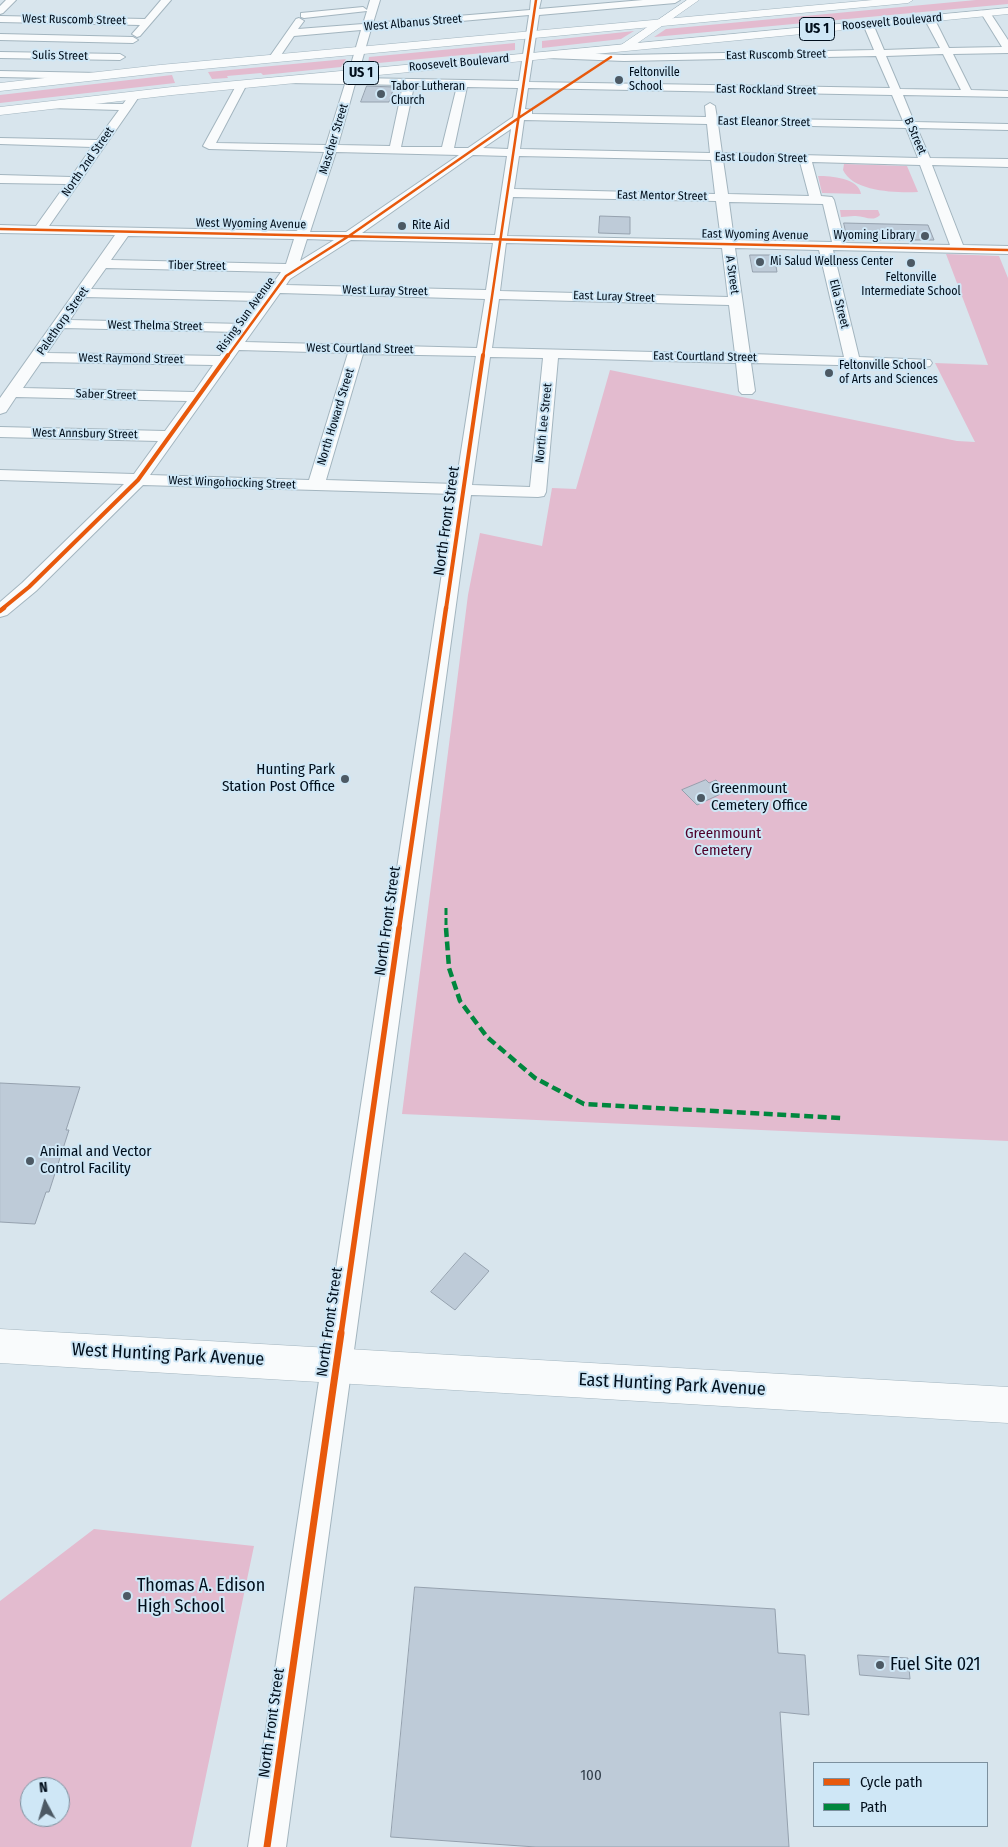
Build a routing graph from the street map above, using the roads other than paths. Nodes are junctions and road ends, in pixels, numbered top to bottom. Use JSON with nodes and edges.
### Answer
{"nodes":[{"id":1,"x":11,"y":0,"type":"edge"},
{"id":2,"x":166,"y":0,"type":"edge"},
{"id":3,"x":536,"y":0,"type":"edge"},
{"id":4,"x":675,"y":0,"type":"edge"},
{"id":5,"x":694,"y":0,"type":"edge"},
{"id":6,"x":917,"y":2,"type":"edge"},
{"id":7,"x":375,"y":6,"type":"edge"},
{"id":8,"x":1008,"y":6,"type":"edge"},
{"id":9,"x":849,"y":10,"type":"junction"},
{"id":10,"x":0,"y":11,"type":"edge"},
{"id":11,"x":786,"y":11,"type":"junction"},
{"id":12,"x":1008,"y":11,"type":"edge"},
{"id":13,"x":534,"y":12,"type":"junction"},
{"id":14,"x":986,"y":13,"type":"junction"},
{"id":15,"x":929,"y":18,"type":"junction"},
{"id":16,"x":0,"y":19,"type":"edge"},
{"id":17,"x":147,"y":22,"type":"junction"},
{"id":18,"x":868,"y":24,"type":"junction"},
{"id":19,"x":657,"y":26,"type":"junction"},
{"id":20,"x":367,"y":27,"type":"junction"},
{"id":21,"x":291,"y":33,"type":"junction"},
{"id":22,"x":0,"y":37,"type":"edge"},
{"id":23,"x":133,"y":40,"type":"junction"},
{"id":24,"x":473,"y":40,"type":"junction"},
{"id":25,"x":702,"y":40,"type":"junction"},
{"id":26,"x":629,"y":45,"type":"junction"},
{"id":27,"x":529,"y":46,"type":"junction"},
{"id":28,"x":1008,"y":49,"type":"edge"},
{"id":29,"x":420,"y":50,"type":"junction"},
{"id":30,"x":947,"y":51,"type":"junction"},
{"id":31,"x":359,"y":53,"type":"junction"},
{"id":32,"x":880,"y":53,"type":"junction"},
{"id":33,"x":0,"y":55,"type":"edge"},
{"id":34,"x":544,"y":55,"type":"junction"},
{"id":35,"x":120,"y":57,"type":"junction"},
{"id":36,"x":611,"y":57,"type":"junction"},
{"id":37,"x":273,"y":59,"type":"junction"},
{"id":38,"x":491,"y":60,"type":"junction"},
{"id":39,"x":425,"y":62,"type":"junction"},
{"id":40,"x":211,"y":67,"type":"junction"},
{"id":41,"x":706,"y":67,"type":"junction"},
{"id":42,"x":190,"y":69,"type":"junction"},
{"id":43,"x":0,"y":74,"type":"edge"},
{"id":44,"x":353,"y":74,"type":"junction"},
{"id":45,"x":102,"y":75,"type":"junction"},
{"id":46,"x":817,"y":78,"type":"dead end"},
{"id":47,"x":46,"y":81,"type":"junction"},
{"id":48,"x":409,"y":82,"type":"junction"},
{"id":49,"x":242,"y":84,"type":"junction"},
{"id":50,"x":463,"y":84,"type":"junction"},
{"id":51,"x":524,"y":85,"type":"junction"},
{"id":52,"x":196,"y":86,"type":"junction"},
{"id":53,"x":569,"y":86,"type":"junction"},
{"id":54,"x":0,"y":88,"type":"edge"},
{"id":55,"x":175,"y":88,"type":"junction"},
{"id":56,"x":709,"y":88,"type":"junction"},
{"id":57,"x":820,"y":91,"type":"junction"},
{"id":58,"x":0,"y":92,"type":"edge"},
{"id":59,"x":896,"y":92,"type":"junction"},
{"id":60,"x":95,"y":94,"type":"junction"},
{"id":61,"x":968,"y":94,"type":"junction"},
{"id":62,"x":1008,"y":94,"type":"edge"},
{"id":63,"x":135,"y":95,"type":"junction"},
{"id":64,"x":50,"y":105,"type":"junction"},
{"id":65,"x":0,"y":106,"type":"edge"},
{"id":66,"x":127,"y":107,"type":"junction"},
{"id":67,"x":0,"y":111,"type":"edge"},
{"id":68,"x":520,"y":117,"type":"junction"},
{"id":69,"x":712,"y":121,"type":"junction"},
{"id":70,"x":910,"y":125,"type":"junction"},
{"id":71,"x":1008,"y":127,"type":"edge"},
{"id":72,"x":0,"y":141,"type":"edge"},
{"id":73,"x":101,"y":144,"type":"junction"},
{"id":74,"x":331,"y":149,"type":"junction"},
{"id":75,"x":395,"y":150,"type":"junction"},
{"id":76,"x":447,"y":151,"type":"junction"},
{"id":77,"x":471,"y":152,"type":"junction"},
{"id":78,"x":514,"y":153,"type":"junction"},
{"id":79,"x":716,"y":157,"type":"junction"},
{"id":80,"x":805,"y":159,"type":"junction"},
{"id":81,"x":925,"y":161,"type":"junction"},
{"id":82,"x":1008,"y":163,"type":"edge"},
{"id":83,"x":0,"y":179,"type":"edge"},
{"id":84,"x":75,"y":181,"type":"junction"},
{"id":85,"x":508,"y":193,"type":"junction"},
{"id":86,"x":723,"y":197,"type":"junction"},
{"id":87,"x":816,"y":199,"type":"junction"},
{"id":88,"x":0,"y":229,"type":"edge"},
{"id":89,"x":40,"y":230,"type":"junction"},
{"id":90,"x":125,"y":231,"type":"junction"},
{"id":91,"x":303,"y":235,"type":"junction"},
{"id":92,"x":350,"y":236,"type":"junction"},
{"id":93,"x":501,"y":239,"type":"junction"},
{"id":94,"x":728,"y":244,"type":"junction"},
{"id":95,"x":825,"y":246,"type":"junction"},
{"id":96,"x":840,"y":247,"type":"junction"},
{"id":97,"x":958,"y":249,"type":"junction"},
{"id":98,"x":1008,"y":250,"type":"edge"},
{"id":99,"x":103,"y":264,"type":"junction"},
{"id":100,"x":289,"y":272,"type":"junction"},
{"id":101,"x":83,"y":293,"type":"junction"},
{"id":102,"x":274,"y":293,"type":"junction"},
{"id":103,"x":493,"y":294,"type":"junction"},
{"id":104,"x":736,"y":301,"type":"junction"},
{"id":105,"x":62,"y":324,"type":"junction"},
{"id":106,"x":249,"y":328,"type":"junction"},
{"id":107,"x":236,"y":346,"type":"junction"},
{"id":108,"x":357,"y":349,"type":"junction"},
{"id":109,"x":484,"y":352,"type":"junction"},
{"id":110,"x":551,"y":354,"type":"junction"},
{"id":111,"x":37,"y":357,"type":"junction"},
{"id":112,"x":744,"y":358,"type":"junction"},
{"id":113,"x":225,"y":361,"type":"junction"},
{"id":114,"x":853,"y":361,"type":"junction"},
{"id":115,"x":925,"y":363,"type":"dead end"},
{"id":116,"x":747,"y":391,"type":"dead end"},
{"id":117,"x":12,"y":392,"type":"junction"},
{"id":118,"x":199,"y":397,"type":"junction"},
{"id":119,"x":0,"y":409,"type":"edge"},
{"id":120,"x":0,"y":432,"type":"edge"},
{"id":121,"x":171,"y":436,"type":"junction"},
{"id":122,"x":0,"y":475,"type":"edge"},
{"id":123,"x":138,"y":480,"type":"junction"},
{"id":124,"x":316,"y":485,"type":"junction"},
{"id":125,"x":464,"y":490,"type":"junction"},
{"id":126,"x":538,"y":492,"type":"joint"},
{"id":127,"x":0,"y":611,"type":"edge"},
{"id":128,"x":0,"y":1346,"type":"edge"},
{"id":129,"x":336,"y":1365,"type":"junction"},
{"id":130,"x":1008,"y":1405,"type":"edge"},
{"id":131,"x":267,"y":1847,"type":"edge"}],
"edges":[{"from":1,"to":10,"type":"street"},
{"from":2,"to":17,"type":"street"},
{"from":3,"to":13,"type":"street","name":"North Front Street"},
{"from":4,"to":13,"type":"street","name":"West Albanus Street"},
{"from":5,"to":19,"type":"main road","name":"Rising Sun Avenue"},
{"from":6,"to":9,"type":"main road","name":"Roosevelt Boulevard","number":"US 1"},
{"from":6,"to":11,"type":"main road","name":"Roosevelt Boulevard","number":"US 1"},
{"from":7,"to":20,"type":"street","name":"Mascher Street"},
{"from":7,"to":21,"type":"street"},
{"from":8,"to":26,"type":"main road","name":"Roosevelt Boulevard","number":"US 1"},
{"from":9,"to":11,"type":"main road"},
{"from":9,"to":19,"type":"main road","name":"Roosevelt Boulevard","number":"US 1"},
{"from":11,"to":19,"type":"main road","name":"Roosevelt Boulevard","number":"US 1"},
{"from":12,"to":14,"type":"main road","name":"Roosevelt Boulevard","number":"US 1"},
{"from":13,"to":20,"type":"street","name":"West Albanus Street"},
{"from":13,"to":27,"type":"street","name":"North Front Street"},
{"from":14,"to":15,"type":"main road","name":"Roosevelt Boulevard","number":"US 1"},
{"from":14,"to":28,"type":"street"},
{"from":15,"to":18,"type":"main road","name":"Roosevelt Boulevard","number":"US 1"},
{"from":15,"to":30,"type":"street"},
{"from":16,"to":17,"type":"street","name":"West Ruscomb Street"},
{"from":17,"to":23,"type":"street"},
{"from":18,"to":25,"type":"main road","name":"Roosevelt Boulevard","number":"US 1"},
{"from":18,"to":32,"type":"street","name":"B Street"},
{"from":19,"to":26,"type":"main road","name":"Rising Sun Avenue"},
{"from":19,"to":27,"type":"main road","name":"Roosevelt Boulevard","number":"US 1"},
{"from":20,"to":21,"type":"street","name":"West Albanus Street"},
{"from":20,"to":31,"type":"street","name":"Mascher Street"},
{"from":21,"to":37,"type":"street"},
{"from":22,"to":23,"type":"street"},
{"from":23,"to":35,"type":"street"},
{"from":24,"to":27,"type":"main road","name":"Roosevelt Boulevard","number":"US 1"},
{"from":24,"to":29,"type":"main road"},
{"from":24,"to":31,"type":"main road","name":"Roosevelt Boulevard","number":"US 1"},
{"from":25,"to":26,"type":"main road","name":"Roosevelt Boulevard","number":"US 1"},
{"from":25,"to":41,"type":"street","name":"A Street"},
{"from":26,"to":27,"type":"main road","name":"Roosevelt Boulevard","number":"US 1"},
{"from":26,"to":34,"type":"main road","name":"Roosevelt Boulevard","number":"US 1"},
{"from":26,"to":36,"type":"street","name":"Rising Sun Avenue"},
{"from":27,"to":29,"type":"main road","name":"Roosevelt Boulevard","number":"US 1"},
{"from":27,"to":34,"type":"main road","name":"Roosevelt Boulevard","number":"US 1"},
{"from":27,"to":38,"type":"main road","name":"Roosevelt Boulevard","number":"US 1"},
{"from":27,"to":39,"type":"main road","name":"Roosevelt Boulevard","number":"US 1"},
{"from":27,"to":51,"type":"street","name":"North Front Street"},
{"from":28,"to":30,"type":"street","name":"East Ruscomb Street"},
{"from":29,"to":31,"type":"main road","name":"Roosevelt Boulevard","number":"US 1"},
{"from":30,"to":32,"type":"street","name":"East Ruscomb Street"},
{"from":30,"to":61,"type":"street"},
{"from":31,"to":37,"type":"main road","name":"Roosevelt Boulevard","number":"US 1"},
{"from":31,"to":40,"type":"main road","name":"Roosevelt Boulevard","number":"US 1"},
{"from":31,"to":44,"type":"street","name":"Mascher Street"},
{"from":32,"to":41,"type":"street","name":"East Ruscomb Street"},
{"from":32,"to":59,"type":"street","name":"B Street"},
{"from":33,"to":35,"type":"street","name":"Sulis Street"},
{"from":34,"to":36,"type":"street","name":"East Ruscomb Street"},
{"from":35,"to":45,"type":"street"},
{"from":36,"to":41,"type":"street","name":"East Ruscomb Street"},
{"from":36,"to":53,"type":"street","name":"Rising Sun Avenue"},
{"from":37,"to":40,"type":"main road","name":"Roosevelt Boulevard","number":"US 1"},
{"from":38,"to":39,"type":"main road"},
{"from":38,"to":44,"type":"main road","name":"Roosevelt Boulevard","number":"US 1"},
{"from":39,"to":44,"type":"main road","name":"Roosevelt Boulevard","number":"US 1"},
{"from":40,"to":42,"type":"main road","name":"Roosevelt Boulevard","number":"US 1"},
{"from":41,"to":56,"type":"street","name":"A Street"},
{"from":42,"to":45,"type":"main road","name":"Roosevelt Boulevard","number":"US 1"},
{"from":42,"to":47,"type":"main road","name":"Roosevelt Boulevard","number":"US 1"},
{"from":43,"to":47,"type":"street"},
{"from":44,"to":48,"type":"street","name":"East Rockland Street"},
{"from":44,"to":49,"type":"main road","name":"Roosevelt Boulevard","number":"US 1"},
{"from":44,"to":52,"type":"main road","name":"Roosevelt Boulevard","number":"US 1"},
{"from":44,"to":74,"type":"street","name":"Mascher Street"},
{"from":45,"to":47,"type":"main road","name":"Roosevelt Boulevard","number":"US 1"},
{"from":46,"to":57,"type":"street"},
{"from":47,"to":54,"type":"main road"},
{"from":47,"to":58,"type":"main road","name":"Roosevelt Boulevard","number":"US 1"},
{"from":48,"to":50,"type":"street","name":"East Rockland Street"},
{"from":48,"to":75,"type":"street"},
{"from":49,"to":52,"type":"main road","name":"Roosevelt Boulevard","number":"US 1"},
{"from":49,"to":74,"type":"street","name":"East Loudon Street"},
{"from":50,"to":51,"type":"street","name":"East Rockland Street"},
{"from":50,"to":76,"type":"street"},
{"from":51,"to":53,"type":"street","name":"East Rockland Street"},
{"from":51,"to":68,"type":"street","name":"North Front Street"},
{"from":52,"to":55,"type":"main road","name":"Roosevelt Boulevard","number":"US 1"},
{"from":53,"to":56,"type":"street","name":"East Rockland Street"},
{"from":53,"to":68,"type":"street","name":"Rising Sun Avenue"},
{"from":55,"to":60,"type":"main road","name":"Roosevelt Boulevard","number":"US 1"},
{"from":55,"to":63,"type":"main road","name":"Roosevelt Boulevard","number":"US 1"},
{"from":56,"to":57,"type":"street","name":"East Rockland Street"},
{"from":56,"to":69,"type":"street","name":"A Street"},
{"from":57,"to":59,"type":"street","name":"East Rockland Street"},
{"from":59,"to":61,"type":"street","name":"East Rockland Street"},
{"from":59,"to":70,"type":"street","name":"B Street"},
{"from":60,"to":64,"type":"main road"},
{"from":60,"to":65,"type":"main road","name":"Roosevelt Boulevard","number":"US 1"},
{"from":61,"to":62,"type":"street","name":"East Rockland Street"},
{"from":63,"to":64,"type":"main road","name":"Roosevelt Boulevard","number":"US 1"},
{"from":63,"to":66,"type":"street","name":"North 2nd Street"},
{"from":64,"to":66,"type":"street"},
{"from":64,"to":67,"type":"main road","name":"Roosevelt Boulevard","number":"US 1"},
{"from":66,"to":73,"type":"street","name":"North 2nd Street"},
{"from":68,"to":69,"type":"street","name":"East Eleanor Street"},
{"from":68,"to":77,"type":"street","name":"Rising Sun Avenue"},
{"from":68,"to":78,"type":"street","name":"North Front Street"},
{"from":69,"to":70,"type":"street","name":"East Eleanor Street"},
{"from":69,"to":79,"type":"street","name":"A Street"},
{"from":70,"to":71,"type":"street","name":"East Eleanor Street"},
{"from":70,"to":81,"type":"street","name":"B Street"},
{"from":72,"to":73,"type":"street"},
{"from":73,"to":84,"type":"street","name":"North 2nd Street"},
{"from":74,"to":75,"type":"street","name":"East Loudon Street"},
{"from":74,"to":91,"type":"street","name":"Mascher Street"},
{"from":75,"to":76,"type":"street","name":"East Loudon Street"},
{"from":76,"to":77,"type":"street","name":"East Loudon Street"},
{"from":77,"to":78,"type":"street","name":"East Loudon Street"},
{"from":77,"to":92,"type":"street","name":"Rising Sun Avenue"},
{"from":78,"to":79,"type":"street","name":"East Loudon Street"},
{"from":78,"to":85,"type":"street","name":"North Front Street"},
{"from":79,"to":80,"type":"street","name":"East Loudon Street"},
{"from":79,"to":86,"type":"street","name":"A Street"},
{"from":80,"to":81,"type":"street","name":"East Loudon Street"},
{"from":80,"to":87,"type":"street"},
{"from":81,"to":82,"type":"street","name":"East Loudon Street"},
{"from":81,"to":97,"type":"street","name":"B Street"},
{"from":83,"to":84,"type":"street"},
{"from":84,"to":89,"type":"street","name":"North 2nd Street"},
{"from":85,"to":86,"type":"street","name":"East Mentor Street"},
{"from":85,"to":93,"type":"street","name":"North Front Street"},
{"from":86,"to":87,"type":"street","name":"East Mentor Street"},
{"from":86,"to":94,"type":"street","name":"A Street"},
{"from":87,"to":96,"type":"street"},
{"from":88,"to":89,"type":"street","name":"West Wyoming Avenue"},
{"from":89,"to":90,"type":"street","name":"West Wyoming Avenue"},
{"from":90,"to":91,"type":"street","name":"West Wyoming Avenue"},
{"from":90,"to":99,"type":"street","name":"Palethorp Street"},
{"from":91,"to":92,"type":"street","name":"West Wyoming Avenue"},
{"from":91,"to":100,"type":"street","name":"Mascher Street"},
{"from":92,"to":93,"type":"street","name":"West Wyoming Avenue"},
{"from":92,"to":100,"type":"street","name":"Rising Sun Avenue"},
{"from":93,"to":94,"type":"street","name":"East Wyoming Avenue"},
{"from":93,"to":103,"type":"street","name":"North Front Street"},
{"from":94,"to":95,"type":"street","name":"East Wyoming Avenue"},
{"from":94,"to":104,"type":"street","name":"A Street"},
{"from":95,"to":96,"type":"street","name":"East Wyoming Avenue"},
{"from":95,"to":114,"type":"street","name":"Ella Street"},
{"from":96,"to":97,"type":"street","name":"East Wyoming Avenue"},
{"from":97,"to":98,"type":"street","name":"East Wyoming Avenue"},
{"from":99,"to":100,"type":"street","name":"Tiber Street"},
{"from":99,"to":101,"type":"street","name":"Palethorp Street"},
{"from":100,"to":102,"type":"street","name":"Rising Sun Avenue"},
{"from":101,"to":102,"type":"street","name":"West Luray Street"},
{"from":101,"to":105,"type":"street","name":"Palethorp Street"},
{"from":102,"to":103,"type":"street","name":"West Luray Street"},
{"from":102,"to":106,"type":"street","name":"Rising Sun Avenue"},
{"from":103,"to":104,"type":"street","name":"East Luray Street"},
{"from":103,"to":109,"type":"street","name":"North Front Street"},
{"from":104,"to":112,"type":"street","name":"A Street"},
{"from":105,"to":106,"type":"street","name":"West Thelma Street"},
{"from":105,"to":111,"type":"street","name":"Palethorp Street"},
{"from":106,"to":107,"type":"street","name":"Rising Sun Avenue"},
{"from":107,"to":108,"type":"street","name":"West Courtland Street"},
{"from":107,"to":113,"type":"street","name":"Rising Sun Avenue"},
{"from":108,"to":109,"type":"street","name":"West Courtland Street"},
{"from":108,"to":124,"type":"street","name":"North Howard Street"},
{"from":109,"to":110,"type":"street","name":"East Courtland Street"},
{"from":109,"to":125,"type":"street","name":"North Front Street"},
{"from":110,"to":112,"type":"street","name":"East Courtland Street"},
{"from":110,"to":126,"type":"street","name":"North Lee Street"},
{"from":111,"to":113,"type":"street","name":"West Raymond Street"},
{"from":111,"to":117,"type":"street","name":"Palethorp Street"},
{"from":112,"to":114,"type":"street","name":"East Courtland Street"},
{"from":112,"to":116,"type":"street","name":"A Street"},
{"from":113,"to":118,"type":"street","name":"Rising Sun Avenue"},
{"from":114,"to":115,"type":"street","name":"East Courtland Street"},
{"from":117,"to":118,"type":"street","name":"Saber Street"},
{"from":117,"to":119,"type":"street","name":"Palethorp Street"},
{"from":118,"to":121,"type":"street","name":"Rising Sun Avenue"},
{"from":120,"to":121,"type":"street","name":"West Annsbury Street"},
{"from":121,"to":123,"type":"street","name":"Rising Sun Avenue"},
{"from":122,"to":123,"type":"street","name":"West Wingohocking Street"},
{"from":123,"to":124,"type":"street","name":"West Wingohocking Street"},
{"from":123,"to":127,"type":"street","name":"Rising Sun Avenue"},
{"from":124,"to":125,"type":"street","name":"West Wingohocking Street"},
{"from":125,"to":126,"type":"street","name":"West Wingohocking Street"},
{"from":125,"to":129,"type":"street","name":"North Front Street"},
{"from":128,"to":129,"type":"main road","name":"West Hunting Park Avenue"},
{"from":129,"to":130,"type":"main road","name":"East Hunting Park Avenue"},
{"from":129,"to":131,"type":"street","name":"North Front Street"}]}
